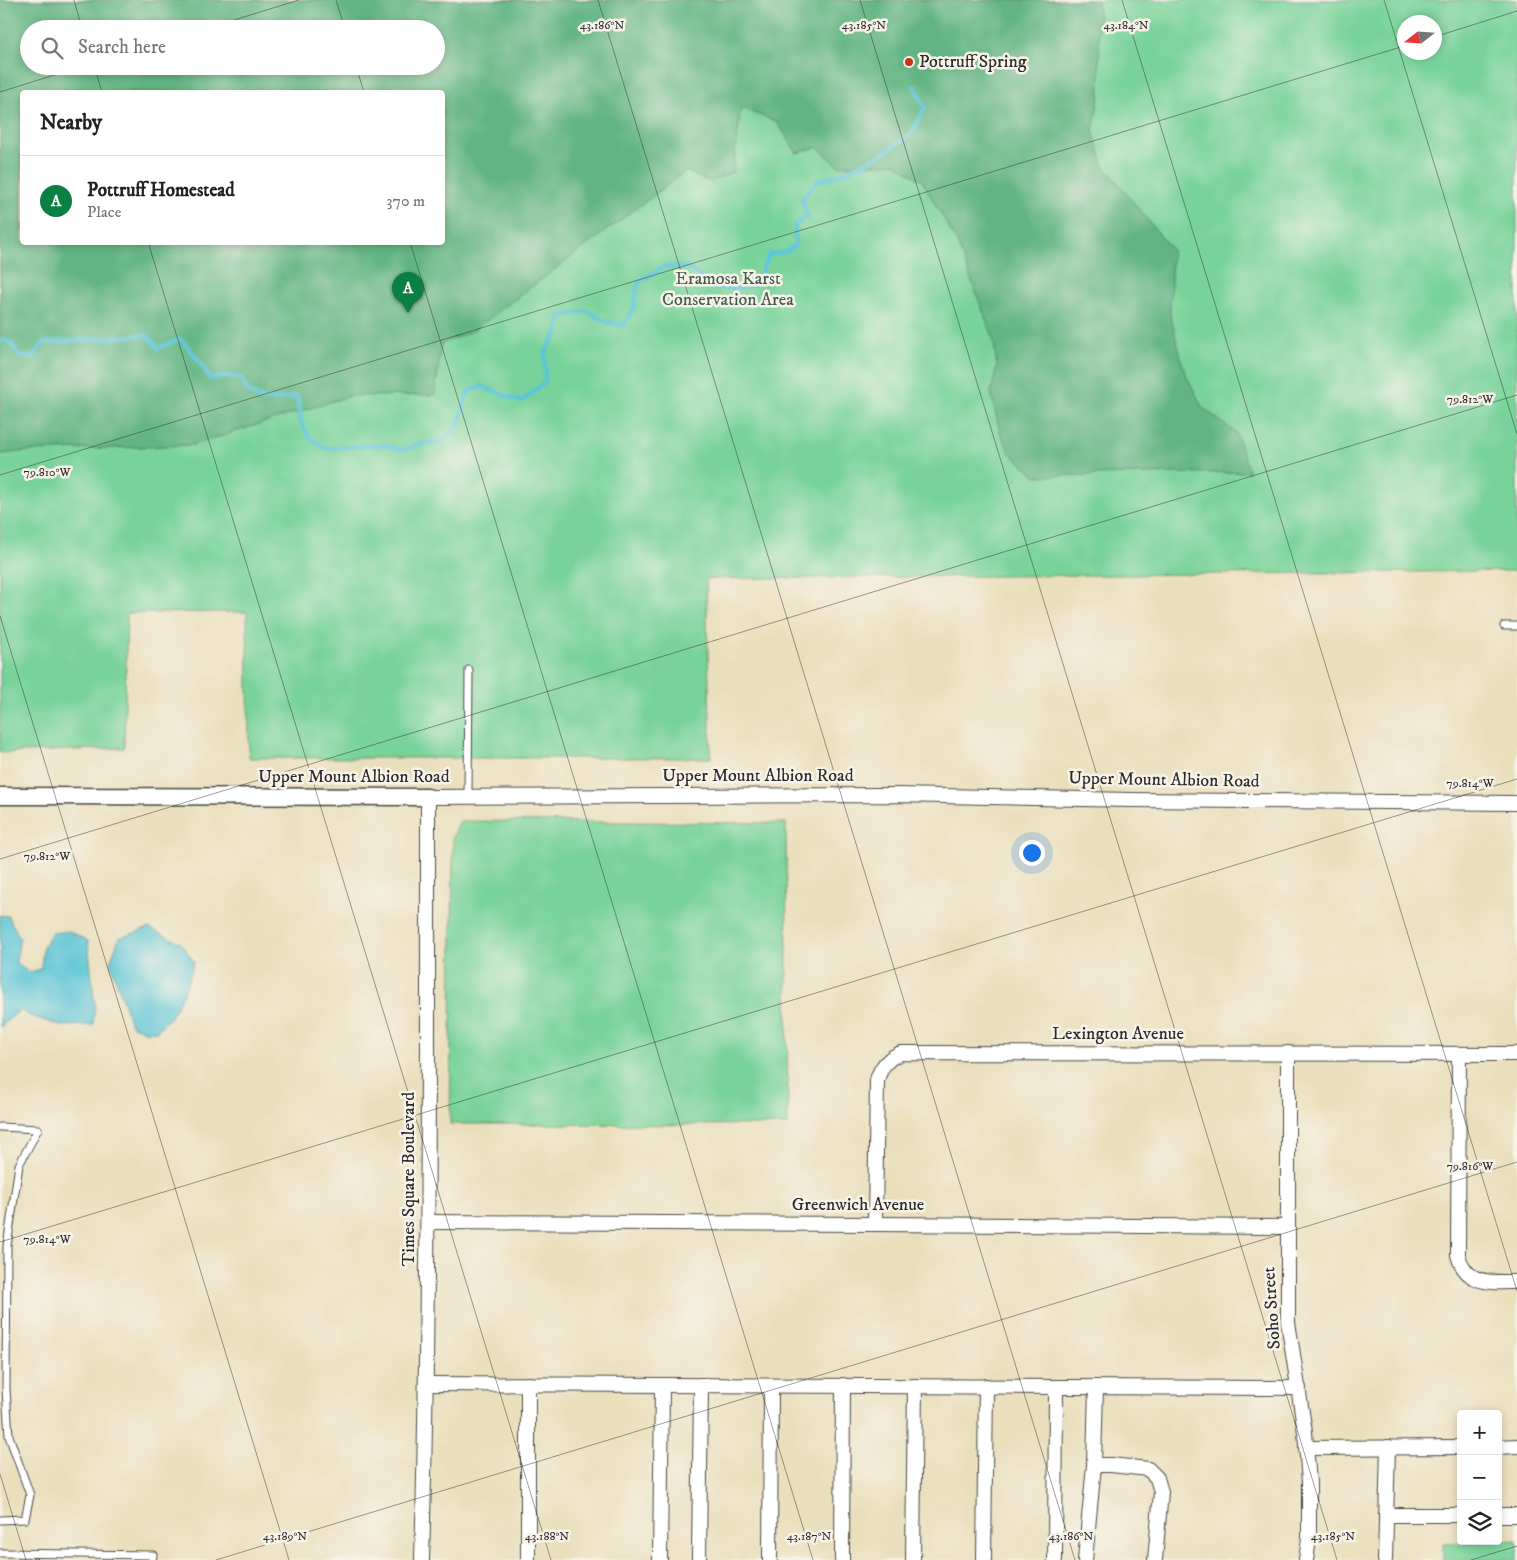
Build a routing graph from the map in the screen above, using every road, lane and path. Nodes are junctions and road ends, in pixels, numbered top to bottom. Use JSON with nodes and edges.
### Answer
{"nodes":[{"id":1,"x":1504,"y":626,"type":"dead end"},
{"id":2,"x":1517,"y":626,"type":"edge"},
{"id":3,"x":469,"y":670,"type":"dead end"},
{"id":4,"x":0,"y":796,"type":"edge"},
{"id":5,"x":428,"y":797,"type":"junction"},
{"id":6,"x":468,"y":798,"type":"junction"},
{"id":7,"x":1517,"y":803,"type":"edge"},
{"id":8,"x":1288,"y":1053,"type":"junction"},
{"id":9,"x":1459,"y":1054,"type":"junction"},
{"id":10,"x":1517,"y":1054,"type":"edge"},
{"id":11,"x":0,"y":1127,"type":"edge"},
{"id":12,"x":428,"y":1222,"type":"junction"},
{"id":13,"x":875,"y":1224,"type":"junction"},
{"id":14,"x":1287,"y":1227,"type":"junction"},
{"id":15,"x":1517,"y":1282,"type":"edge"},
{"id":16,"x":427,"y":1384,"type":"junction"},
{"id":17,"x":528,"y":1384,"type":"junction"},
{"id":18,"x":701,"y":1385,"type":"junction"},
{"id":19,"x":842,"y":1385,"type":"junction"},
{"id":20,"x":662,"y":1386,"type":"junction"},
{"id":21,"x":771,"y":1386,"type":"junction"},
{"id":22,"x":915,"y":1386,"type":"junction"},
{"id":23,"x":986,"y":1386,"type":"junction"},
{"id":24,"x":1096,"y":1387,"type":"junction"},
{"id":25,"x":1056,"y":1388,"type":"junction"},
{"id":26,"x":1299,"y":1388,"type":"junction"},
{"id":27,"x":1517,"y":1446,"type":"edge"},
{"id":28,"x":1388,"y":1447,"type":"junction"},
{"id":29,"x":1457,"y":1447,"type":"edge"},
{"id":30,"x":1502,"y":1447,"type":"edge"},
{"id":31,"x":1306,"y":1448,"type":"junction"},
{"id":32,"x":1094,"y":1465,"type":"junction"},
{"id":33,"x":1386,"y":1515,"type":"junction"},
{"id":34,"x":1457,"y":1515,"type":"edge"},
{"id":35,"x":1502,"y":1515,"type":"edge"},
{"id":36,"x":1517,"y":1515,"type":"edge"},
{"id":37,"x":0,"y":1520,"type":"edge"},
{"id":38,"x":0,"y":1553,"type":"edge"},
{"id":39,"x":152,"y":1560,"type":"edge"},
{"id":40,"x":422,"y":1560,"type":"edge"},
{"id":41,"x":528,"y":1560,"type":"edge"},
{"id":42,"x":660,"y":1560,"type":"edge"},
{"id":43,"x":699,"y":1560,"type":"edge"},
{"id":44,"x":770,"y":1560,"type":"edge"},
{"id":45,"x":842,"y":1560,"type":"edge"},
{"id":46,"x":913,"y":1560,"type":"edge"},
{"id":47,"x":984,"y":1560,"type":"edge"},
{"id":48,"x":1055,"y":1560,"type":"edge"},
{"id":49,"x":1085,"y":1560,"type":"edge"},
{"id":50,"x":1156,"y":1560,"type":"edge"},
{"id":51,"x":1306,"y":1560,"type":"edge"},
{"id":52,"x":1385,"y":1560,"type":"edge"}],
"edges":[{"from":1,"to":2,"type":"lane"},
{"from":3,"to":6,"type":"lane"},
{"from":4,"to":5,"type":"street","name":"Upper Mount Albion Road"},
{"from":5,"to":6,"type":"street","name":"Upper Mount Albion Road"},
{"from":5,"to":12,"type":"street","name":"Times Square Boulevard"},
{"from":6,"to":7,"type":"street","name":"Upper Mount Albion Road"},
{"from":8,"to":9,"type":"street","name":"Lexington Avenue"},
{"from":8,"to":13,"type":"street","name":"Lexington Avenue"},
{"from":8,"to":14,"type":"street","name":"Soho Street"},
{"from":9,"to":10,"type":"street","name":"Lexington Avenue"},
{"from":9,"to":15,"type":"street"},
{"from":11,"to":37,"type":"lane"},
{"from":12,"to":13,"type":"street","name":"Greenwich Avenue"},
{"from":12,"to":16,"type":"street","name":"Times Square Boulevard"},
{"from":13,"to":14,"type":"street","name":"Greenwich Avenue"},
{"from":14,"to":26,"type":"street","name":"Soho Street"},
{"from":16,"to":17,"type":"street"},
{"from":16,"to":40,"type":"street","name":"Times Square Boulevard"},
{"from":17,"to":20,"type":"street"},
{"from":17,"to":41,"type":"street"},
{"from":18,"to":20,"type":"street"},
{"from":18,"to":21,"type":"street"},
{"from":18,"to":43,"type":"street"},
{"from":19,"to":21,"type":"street"},
{"from":19,"to":22,"type":"street"},
{"from":19,"to":45,"type":"street"},
{"from":20,"to":42,"type":"street"},
{"from":21,"to":44,"type":"street"},
{"from":22,"to":23,"type":"street"},
{"from":22,"to":46,"type":"street"},
{"from":23,"to":25,"type":"street"},
{"from":23,"to":47,"type":"street"},
{"from":24,"to":25,"type":"street"},
{"from":24,"to":26,"type":"street"},
{"from":24,"to":32,"type":"street"},
{"from":25,"to":48,"type":"street"},
{"from":26,"to":31,"type":"street","name":"Soho Street"},
{"from":27,"to":30,"type":"street"},
{"from":28,"to":29,"type":"street"},
{"from":28,"to":31,"type":"street"},
{"from":28,"to":33,"type":"street"},
{"from":31,"to":51,"type":"street","name":"Soho Street"},
{"from":32,"to":49,"type":"street"},
{"from":32,"to":50,"type":"street"},
{"from":33,"to":34,"type":"street"},
{"from":33,"to":52,"type":"street"},
{"from":35,"to":36,"type":"street"},
{"from":38,"to":39,"type":"lane"}]}
